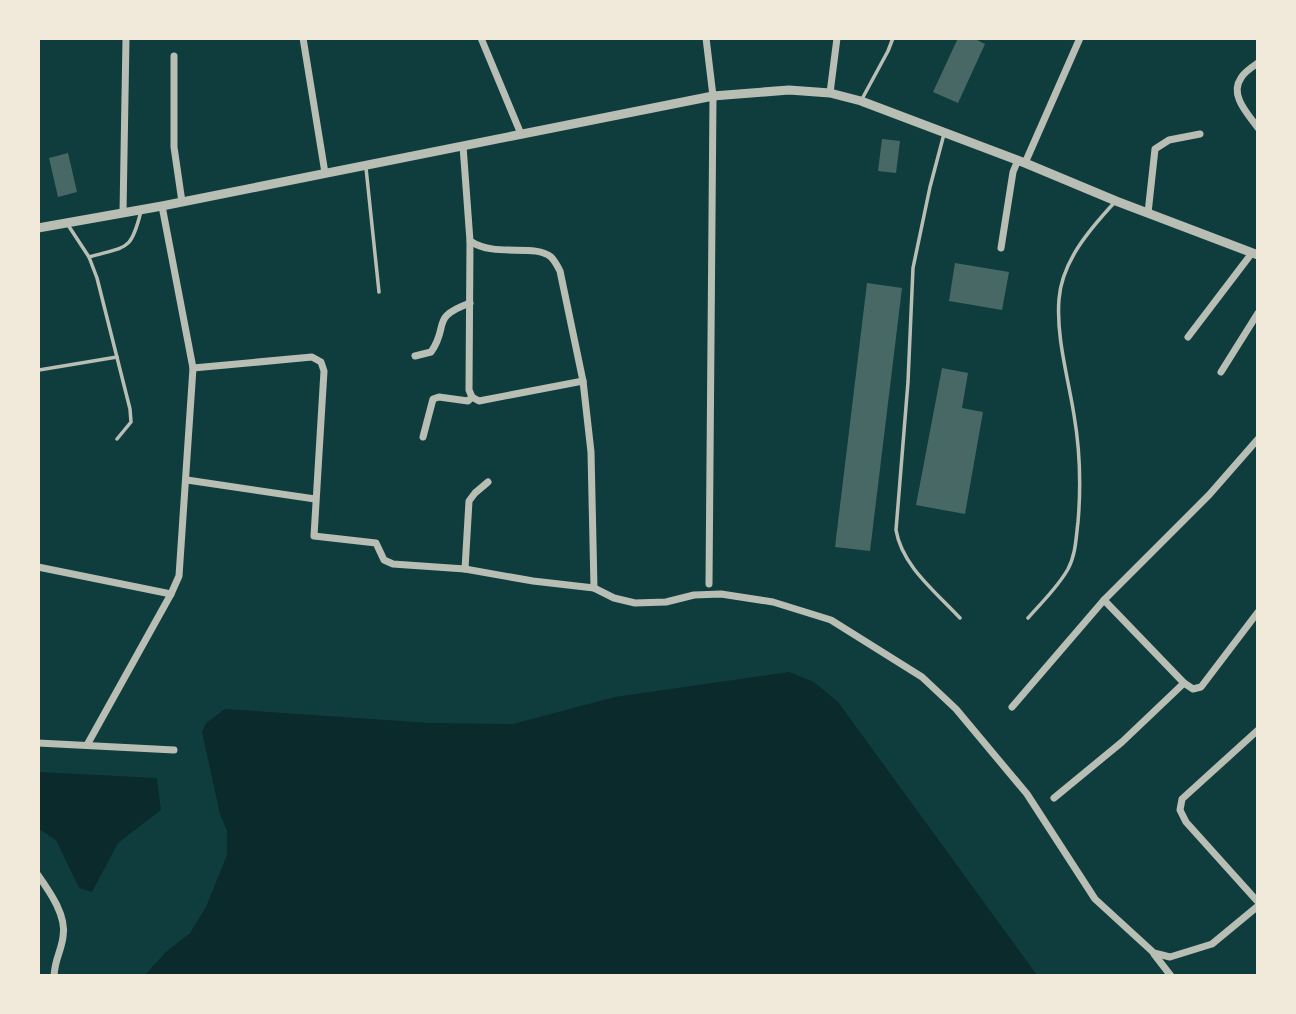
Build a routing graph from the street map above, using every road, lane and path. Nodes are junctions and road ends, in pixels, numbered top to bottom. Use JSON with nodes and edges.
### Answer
{"nodes":[{"id":1,"x":126,"y":38,"type":"edge"},
{"id":2,"x":303,"y":38,"type":"edge"},
{"id":3,"x":481,"y":38,"type":"edge"},
{"id":4,"x":706,"y":38,"type":"edge"},
{"id":5,"x":837,"y":38,"type":"edge"},
{"id":6,"x":893,"y":38,"type":"edge"},
{"id":7,"x":1080,"y":38,"type":"edge"},
{"id":8,"x":174,"y":56,"type":"dead end"},
{"id":9,"x":1258,"y":63,"type":"edge"},
{"id":10,"x":830,"y":93,"type":"junction"},
{"id":11,"x":713,"y":96,"type":"junction"},
{"id":12,"x":861,"y":101,"type":"junction"},
{"id":13,"x":1258,"y":128,"type":"edge"},
{"id":14,"x":521,"y":134,"type":"junction"},
{"id":15,"x":944,"y":134,"type":"junction"},
{"id":16,"x":1200,"y":134,"type":"dead end"},
{"id":17,"x":463,"y":146,"type":"junction"},
{"id":18,"x":1022,"y":161,"type":"junction"},
{"id":19,"x":366,"y":166,"type":"junction"},
{"id":20,"x":325,"y":173,"type":"junction"},
{"id":21,"x":1116,"y":201,"type":"junction"},
{"id":22,"x":181,"y":202,"type":"junction"},
{"id":23,"x":162,"y":206,"type":"junction"},
{"id":24,"x":141,"y":210,"type":"junction"},
{"id":25,"x":123,"y":213,"type":"junction"},
{"id":26,"x":1148,"y":213,"type":"junction"},
{"id":27,"x":67,"y":223,"type":"junction"},
{"id":28,"x":38,"y":228,"type":"edge"},
{"id":29,"x":470,"y":241,"type":"junction"},
{"id":30,"x":1001,"y":248,"type":"dead end"},
{"id":31,"x":1255,"y":254,"type":"edge"},
{"id":32,"x":89,"y":257,"type":"junction"},
{"id":33,"x":379,"y":292,"type":"dead end"},
{"id":34,"x":470,"y":303,"type":"junction"},
{"id":35,"x":1258,"y":313,"type":"edge"},
{"id":36,"x":1188,"y":337,"type":"dead end"},
{"id":37,"x":415,"y":356,"type":"dead end"},
{"id":38,"x":117,"y":357,"type":"junction"},
{"id":39,"x":193,"y":368,"type":"junction"},
{"id":40,"x":38,"y":370,"type":"edge"},
{"id":41,"x":1221,"y":372,"type":"dead end"},
{"id":42,"x":583,"y":381,"type":"junction"},
{"id":43,"x":472,"y":397,"type":"junction"},
{"id":44,"x":423,"y":437,"type":"dead end"},
{"id":45,"x":117,"y":439,"type":"dead end"},
{"id":46,"x":1258,"y":439,"type":"edge"},
{"id":47,"x":187,"y":480,"type":"junction"},
{"id":48,"x":488,"y":482,"type":"dead end"},
{"id":49,"x":315,"y":499,"type":"junction"},
{"id":50,"x":38,"y":567,"type":"edge"},
{"id":51,"x":465,"y":569,"type":"junction"},
{"id":52,"x":709,"y":584,"type":"dead end"},
{"id":53,"x":594,"y":588,"type":"junction"},
{"id":54,"x":171,"y":594,"type":"junction"},
{"id":55,"x":1104,"y":600,"type":"junction"},
{"id":56,"x":1258,"y":612,"type":"edge"},
{"id":57,"x":960,"y":618,"type":"dead end"},
{"id":58,"x":1028,"y":618,"type":"dead end"},
{"id":59,"x":1184,"y":683,"type":"junction"},
{"id":60,"x":1012,"y":708,"type":"dead end"},
{"id":61,"x":1258,"y":730,"type":"edge"},
{"id":62,"x":38,"y":743,"type":"edge"},
{"id":63,"x":87,"y":746,"type":"junction"},
{"id":64,"x":174,"y":750,"type":"dead end"},
{"id":65,"x":1054,"y":798,"type":"dead end"},
{"id":66,"x":38,"y":875,"type":"edge"},
{"id":67,"x":1258,"y":904,"type":"edge"},
{"id":68,"x":1154,"y":953,"type":"junction"},
{"id":69,"x":54,"y":975,"type":"edge"},
{"id":70,"x":1171,"y":975,"type":"edge"}],
"edges":[{"from":1,"to":25,"type":"street"},
{"from":2,"to":20,"type":"street"},
{"from":3,"to":14,"type":"street"},
{"from":4,"to":11,"type":"street"},
{"from":5,"to":10,"type":"street"},
{"from":6,"to":12,"type":"lane"},
{"from":7,"to":18,"type":"street"},
{"from":8,"to":22,"type":"street"},
{"from":9,"to":13,"type":"street"},
{"from":10,"to":11,"type":"street"},
{"from":10,"to":12,"type":"street"},
{"from":11,"to":14,"type":"street"},
{"from":11,"to":52,"type":"street"},
{"from":12,"to":15,"type":"street"},
{"from":14,"to":17,"type":"street"},
{"from":15,"to":18,"type":"street"},
{"from":15,"to":57,"type":"lane"},
{"from":16,"to":26,"type":"street"},
{"from":17,"to":19,"type":"street"},
{"from":17,"to":29,"type":"street"},
{"from":18,"to":21,"type":"street"},
{"from":18,"to":30,"type":"street"},
{"from":19,"to":20,"type":"street"},
{"from":19,"to":33,"type":"lane"},
{"from":20,"to":22,"type":"street"},
{"from":21,"to":26,"type":"street"},
{"from":21,"to":58,"type":"lane"},
{"from":22,"to":23,"type":"street"},
{"from":23,"to":24,"type":"street"},
{"from":23,"to":39,"type":"street"},
{"from":24,"to":25,"type":"street"},
{"from":24,"to":32,"type":"lane"},
{"from":25,"to":27,"type":"street"},
{"from":26,"to":31,"type":"street"},
{"from":27,"to":28,"type":"street"},
{"from":27,"to":32,"type":"lane"},
{"from":29,"to":34,"type":"street"},
{"from":29,"to":42,"type":"street"},
{"from":31,"to":36,"type":"street"},
{"from":32,"to":38,"type":"lane"},
{"from":34,"to":37,"type":"street"},
{"from":34,"to":43,"type":"street"},
{"from":35,"to":41,"type":"street"},
{"from":38,"to":40,"type":"lane"},
{"from":38,"to":45,"type":"lane"},
{"from":39,"to":47,"type":"street"},
{"from":39,"to":49,"type":"street"},
{"from":42,"to":43,"type":"street"},
{"from":42,"to":53,"type":"street"},
{"from":43,"to":44,"type":"street"},
{"from":46,"to":55,"type":"street"},
{"from":47,"to":49,"type":"street"},
{"from":47,"to":54,"type":"street"},
{"from":48,"to":51,"type":"street"},
{"from":49,"to":51,"type":"street"},
{"from":50,"to":54,"type":"street"},
{"from":51,"to":53,"type":"street"},
{"from":53,"to":68,"type":"street"},
{"from":54,"to":63,"type":"street"},
{"from":55,"to":59,"type":"street"},
{"from":55,"to":60,"type":"street"},
{"from":56,"to":59,"type":"street"},
{"from":59,"to":65,"type":"street"},
{"from":61,"to":67,"type":"street"},
{"from":62,"to":63,"type":"street"},
{"from":63,"to":64,"type":"street"},
{"from":66,"to":69,"type":"street"},
{"from":67,"to":68,"type":"street"},
{"from":68,"to":70,"type":"street"}]}
